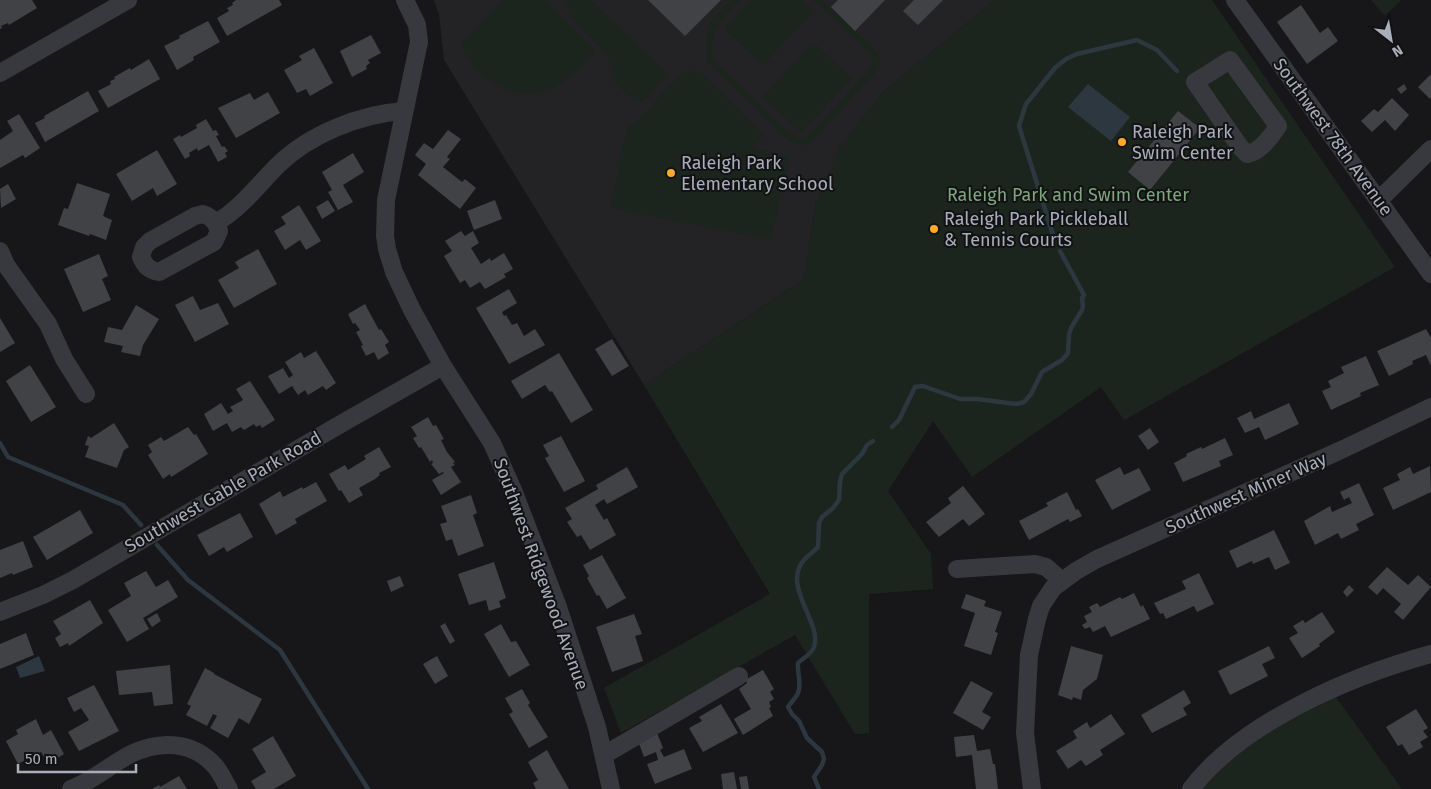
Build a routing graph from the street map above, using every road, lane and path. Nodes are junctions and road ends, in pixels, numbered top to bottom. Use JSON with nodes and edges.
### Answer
{"nodes":[{"id":1,"x":128,"y":0,"type":"edge"},
{"id":2,"x":405,"y":0,"type":"edge"},
{"id":3,"x":1235,"y":0,"type":"edge"},
{"id":4,"x":0,"y":72,"type":"edge"},
{"id":5,"x":404,"y":111,"type":"junction"},
{"id":6,"x":1278,"y":126,"type":"joint"},
{"id":7,"x":1431,"y":149,"type":"edge"},
{"id":8,"x":1379,"y":200,"type":"junction"},
{"id":9,"x":216,"y":223,"type":"dead end"},
{"id":10,"x":0,"y":251,"type":"edge"},
{"id":11,"x":1431,"y":274,"type":"edge"},
{"id":12,"x":443,"y":366,"type":"junction"},
{"id":13,"x":86,"y":394,"type":"dead end"},
{"id":14,"x":1431,"y":407,"type":"edge"},
{"id":15,"x":957,"y":569,"type":"dead end"},
{"id":16,"x":1062,"y":581,"type":"junction"},
{"id":17,"x":0,"y":612,"type":"edge"},
{"id":18,"x":1431,"y":654,"type":"edge"},
{"id":19,"x":739,"y":676,"type":"dead end"},
{"id":20,"x":604,"y":754,"type":"junction"},
{"id":21,"x":71,"y":789,"type":"edge"},
{"id":22,"x":229,"y":789,"type":"edge"},
{"id":23,"x":611,"y":789,"type":"edge"},
{"id":24,"x":1032,"y":789,"type":"edge"},
{"id":25,"x":1191,"y":789,"type":"edge"}],
"edges":[{"from":1,"to":4,"type":"street"},
{"from":2,"to":5,"type":"street","name":"Southwest Ridgewood Avenue"},
{"from":3,"to":8,"type":"street","name":"Southwest 78th Avenue"},
{"from":5,"to":9,"type":"street"},
{"from":5,"to":12,"type":"street","name":"Southwest Ridgewood Avenue"},
{"from":6,"to":6,"type":"street"},
{"from":7,"to":8,"type":"street"},
{"from":8,"to":11,"type":"street","name":"Southwest 78th Avenue"},
{"from":10,"to":13,"type":"street"},
{"from":12,"to":17,"type":"street","name":"Southwest Gable Park Road"},
{"from":12,"to":20,"type":"street","name":"Southwest Ridgewood Avenue"},
{"from":14,"to":16,"type":"street","name":"Southwest Miner Way"},
{"from":15,"to":16,"type":"street"},
{"from":16,"to":24,"type":"street","name":"Southwest Miner Way"},
{"from":18,"to":25,"type":"street"},
{"from":19,"to":20,"type":"street"},
{"from":20,"to":23,"type":"street","name":"Southwest Ridgewood Avenue"},
{"from":21,"to":22,"type":"street"}]}
